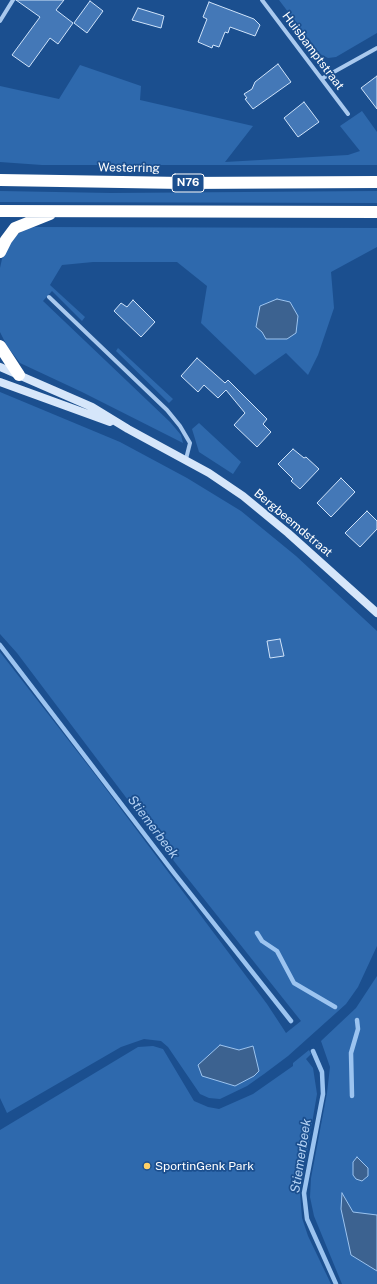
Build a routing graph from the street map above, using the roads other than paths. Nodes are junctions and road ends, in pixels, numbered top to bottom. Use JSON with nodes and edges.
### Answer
{"nodes":[{"id":1,"x":13,"y":0,"type":"edge"},
{"id":2,"x":262,"y":0,"type":"edge"},
{"id":3,"x":0,"y":21,"type":"edge"},
{"id":4,"x":377,"y":48,"type":"edge"},
{"id":5,"x":322,"y":78,"type":"junction"},
{"id":6,"x":348,"y":114,"type":"dead end"},
{"id":7,"x":0,"y":180,"type":"edge"},
{"id":8,"x":377,"y":182,"type":"edge"},
{"id":9,"x":0,"y":211,"type":"edge"},
{"id":10,"x":55,"y":212,"type":"junction"},
{"id":11,"x":377,"y":212,"type":"edge"},
{"id":12,"x":0,"y":252,"type":"edge"},
{"id":13,"x":49,"y":297,"type":"dead end"},
{"id":14,"x":0,"y":346,"type":"edge"},
{"id":15,"x":0,"y":367,"type":"edge"},
{"id":16,"x":19,"y":375,"type":"junction"},
{"id":17,"x":0,"y":382,"type":"edge"},
{"id":18,"x":128,"y":429,"type":"junction"},
{"id":19,"x":186,"y":459,"type":"junction"},
{"id":20,"x":377,"y":613,"type":"edge"}],
"edges":[{"from":1,"to":3,"type":"street"},
{"from":2,"to":5,"type":"street","name":"Huisbamptstraat"},
{"from":4,"to":5,"type":"street"},
{"from":5,"to":6,"type":"street","name":"Huisbamptstraat"},
{"from":7,"to":8,"type":"highway","name":"Westerring","number":"N76"},
{"from":9,"to":10,"type":"highway"},
{"from":10,"to":11,"type":"highway"},
{"from":10,"to":12,"type":"highway"},
{"from":13,"to":19,"type":"street"},
{"from":14,"to":16,"type":"highway"},
{"from":15,"to":16,"type":"street","name":"Bergbeemdstraat"},
{"from":16,"to":18,"type":"street","name":"Bergbeemdstraat"},
{"from":17,"to":18,"type":"street","name":"Bergbeemdstraat"},
{"from":18,"to":19,"type":"street","name":"Bergbeemdstraat"},
{"from":19,"to":20,"type":"street","name":"Bergbeemdstraat"}]}
